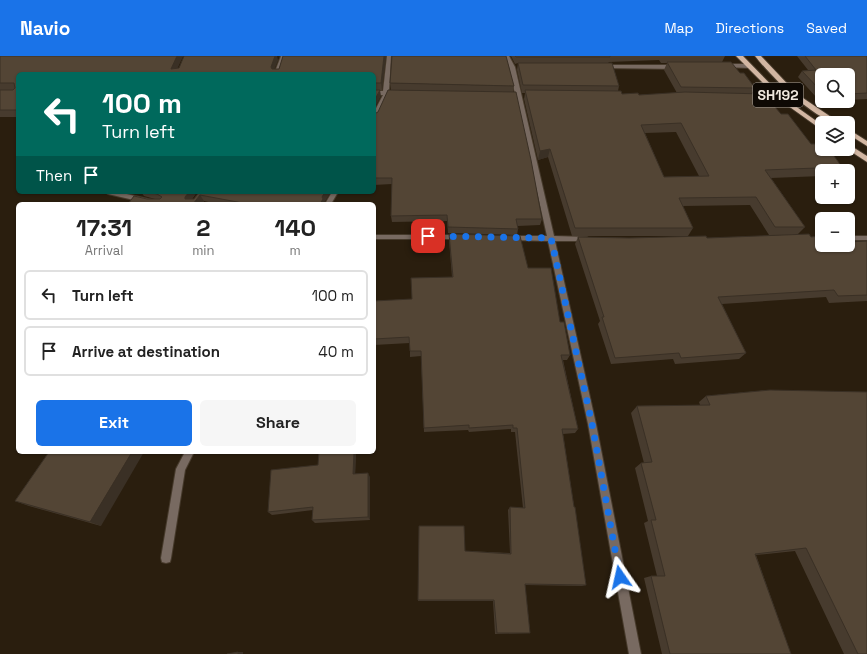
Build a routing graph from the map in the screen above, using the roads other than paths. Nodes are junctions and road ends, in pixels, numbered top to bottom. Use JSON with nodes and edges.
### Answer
{"nodes":[{"id":1,"x":283,"y":56,"type":"edge"},
{"id":2,"x":389,"y":56,"type":"edge"},
{"id":3,"x":507,"y":56,"type":"edge"},
{"id":4,"x":739,"y":56,"type":"edge"},
{"id":5,"x":758,"y":56,"type":"edge"},
{"id":6,"x":718,"y":66,"type":"edge"},
{"id":7,"x":749,"y":66,"type":"junction"},
{"id":8,"x":599,"y":67,"type":"edge"},
{"id":9,"x":686,"y":67,"type":"edge"},
{"id":10,"x":278,"y":72,"type":"edge"},
{"id":11,"x":376,"y":93,"type":"edge"},
{"id":12,"x":386,"y":93,"type":"junction"},
{"id":13,"x":408,"y":94,"type":"edge"},
{"id":14,"x":752,"y":97,"type":"edge"},
{"id":15,"x":782,"y":99,"type":"junction"},
{"id":16,"x":376,"y":114,"type":"edge"},
{"id":17,"x":826,"y":116,"type":"edge"},
{"id":18,"x":815,"y":123,"type":"edge"},
{"id":19,"x":855,"y":136,"type":"edge"},
{"id":20,"x":867,"y":144,"type":"edge"},
{"id":21,"x":855,"y":151,"type":"edge"},
{"id":22,"x":867,"y":160,"type":"edge"},
{"id":23,"x":117,"y":194,"type":"edge"},
{"id":24,"x":152,"y":202,"type":"edge"},
{"id":25,"x":376,"y":237,"type":"edge"},
{"id":26,"x":466,"y":237,"type":"edge"},
{"id":27,"x":505,"y":238,"type":"edge"},
{"id":28,"x":551,"y":238,"type":"junction"},
{"id":29,"x":855,"y":238,"type":"edge"},
{"id":30,"x":867,"y":238,"type":"edge"},
{"id":31,"x":596,"y":240,"type":"edge"},
{"id":32,"x":189,"y":454,"type":"edge"},
{"id":33,"x":166,"y":558,"type":"dead end"},
{"id":34,"x":635,"y":654,"type":"edge"}],
"edges":[{"from":1,"to":10,"type":"street"},
{"from":2,"to":12,"type":"street"},
{"from":3,"to":28,"type":"street"},
{"from":4,"to":7,"type":"main road","number":"SH192"},
{"from":5,"to":17,"type":"main road","number":"SH192"},
{"from":6,"to":7,"type":"street"},
{"from":7,"to":15,"type":"main road","number":"SH192"},
{"from":8,"to":9,"type":"street"},
{"from":11,"to":12,"type":"street"},
{"from":12,"to":13,"type":"street"},
{"from":12,"to":16,"type":"street"},
{"from":14,"to":15,"type":"street"},
{"from":15,"to":18,"type":"main road","number":"SH192"},
{"from":19,"to":20,"type":"main road"},
{"from":21,"to":22,"type":"main road"},
{"from":23,"to":24,"type":"street"},
{"from":25,"to":26,"type":"street"},
{"from":27,"to":28,"type":"street"},
{"from":28,"to":31,"type":"street"},
{"from":28,"to":34,"type":"street"},
{"from":29,"to":30,"type":"street"},
{"from":32,"to":33,"type":"street"}]}
